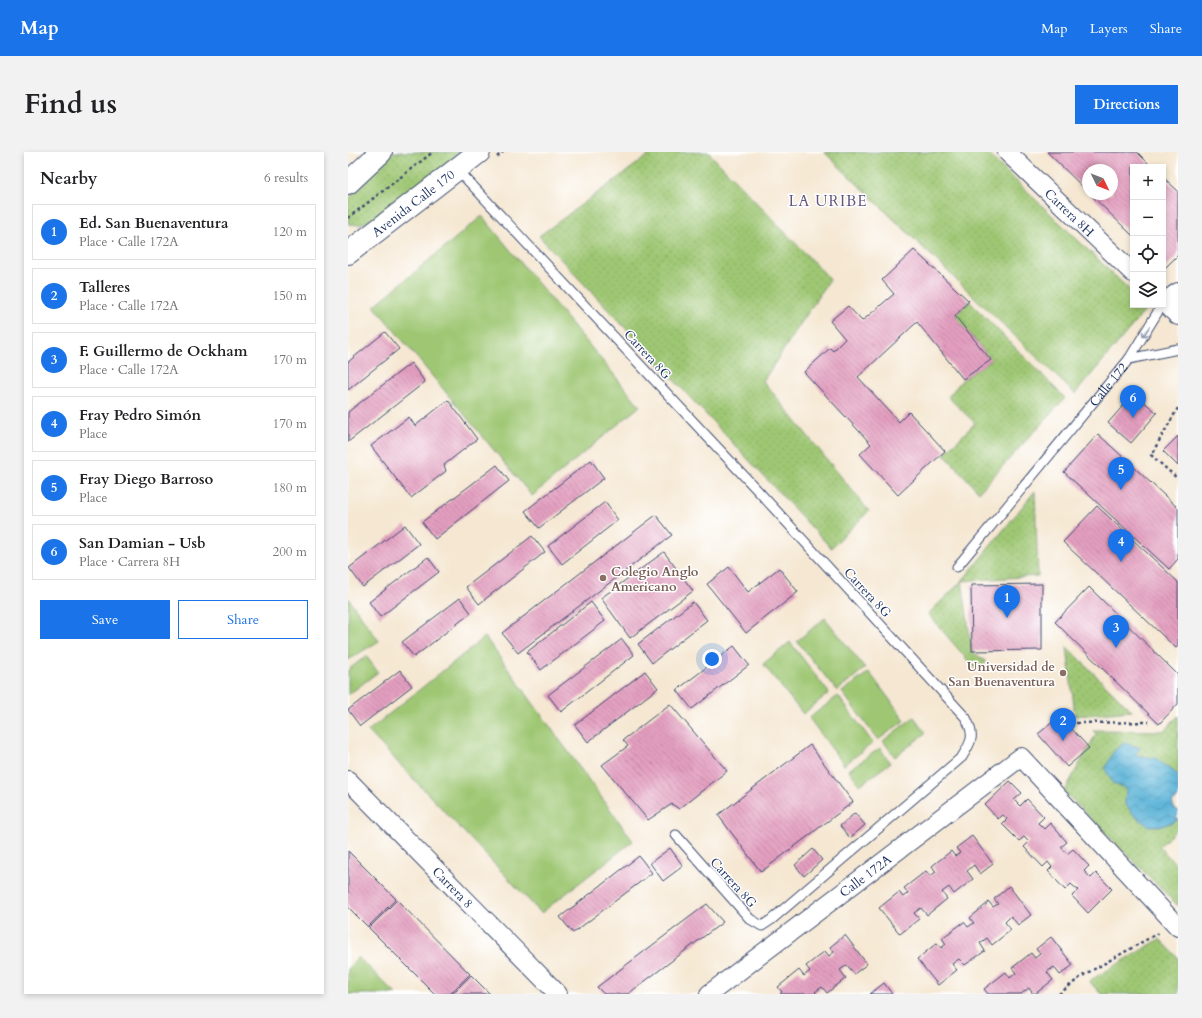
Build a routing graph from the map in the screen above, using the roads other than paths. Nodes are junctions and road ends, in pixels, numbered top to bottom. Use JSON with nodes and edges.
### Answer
{"nodes":[{"id":1,"x":377,"y":152,"type":"edge"},
{"id":2,"x":381,"y":152,"type":"edge"},
{"id":3,"x":479,"y":152,"type":"edge"},
{"id":4,"x":1007,"y":152,"type":"edge"},
{"id":5,"x":457,"y":169,"type":"junction"},
{"id":6,"x":348,"y":175,"type":"edge"},
{"id":7,"x":348,"y":183,"type":"edge"},
{"id":8,"x":382,"y":227,"type":"junction"},
{"id":9,"x":348,"y":231,"type":"edge"},
{"id":10,"x":348,"y":253,"type":"edge"},
{"id":11,"x":1132,"y":272,"type":"edge"},
{"id":12,"x":1166,"y":301,"type":"edge"},
{"id":13,"x":1162,"y":308,"type":"edge"},
{"id":14,"x":1178,"y":316,"type":"edge"},
{"id":15,"x":1178,"y":349,"type":"edge"},
{"id":16,"x":1129,"y":359,"type":"junction"},
{"id":17,"x":957,"y":567,"type":"dead end"},
{"id":18,"x":348,"y":780,"type":"edge"},
{"id":19,"x":676,"y":835,"type":"dead end"},
{"id":20,"x":1176,"y":925,"type":"edge"},
{"id":21,"x":558,"y":994,"type":"edge"},
{"id":22,"x":709,"y":994,"type":"edge"}],
"edges":[{"from":1,"to":6,"type":"main road"},
{"from":2,"to":7,"type":"main road"},
{"from":3,"to":5,"type":"main road","name":"Avenida Calle 170"},
{"from":4,"to":11,"type":"street","name":"Carrera 8H"},
{"from":5,"to":8,"type":"main road","name":"Avenida Calle 170"},
{"from":5,"to":19,"type":"lane","name":"Carrera 8G"},
{"from":8,"to":9,"type":"main road"},
{"from":8,"to":10,"type":"main road","name":"Avenida Calle 170"},
{"from":12,"to":14,"type":"street"},
{"from":13,"to":16,"type":"lane","name":"Calle 172","one_way":true},
{"from":15,"to":16,"type":"lane"},
{"from":16,"to":17,"type":"lane","name":"Calle 172"},
{"from":18,"to":21,"type":"street","name":"Carrera 8"},
{"from":20,"to":22,"type":"street","name":"Calle 172A"}]}
